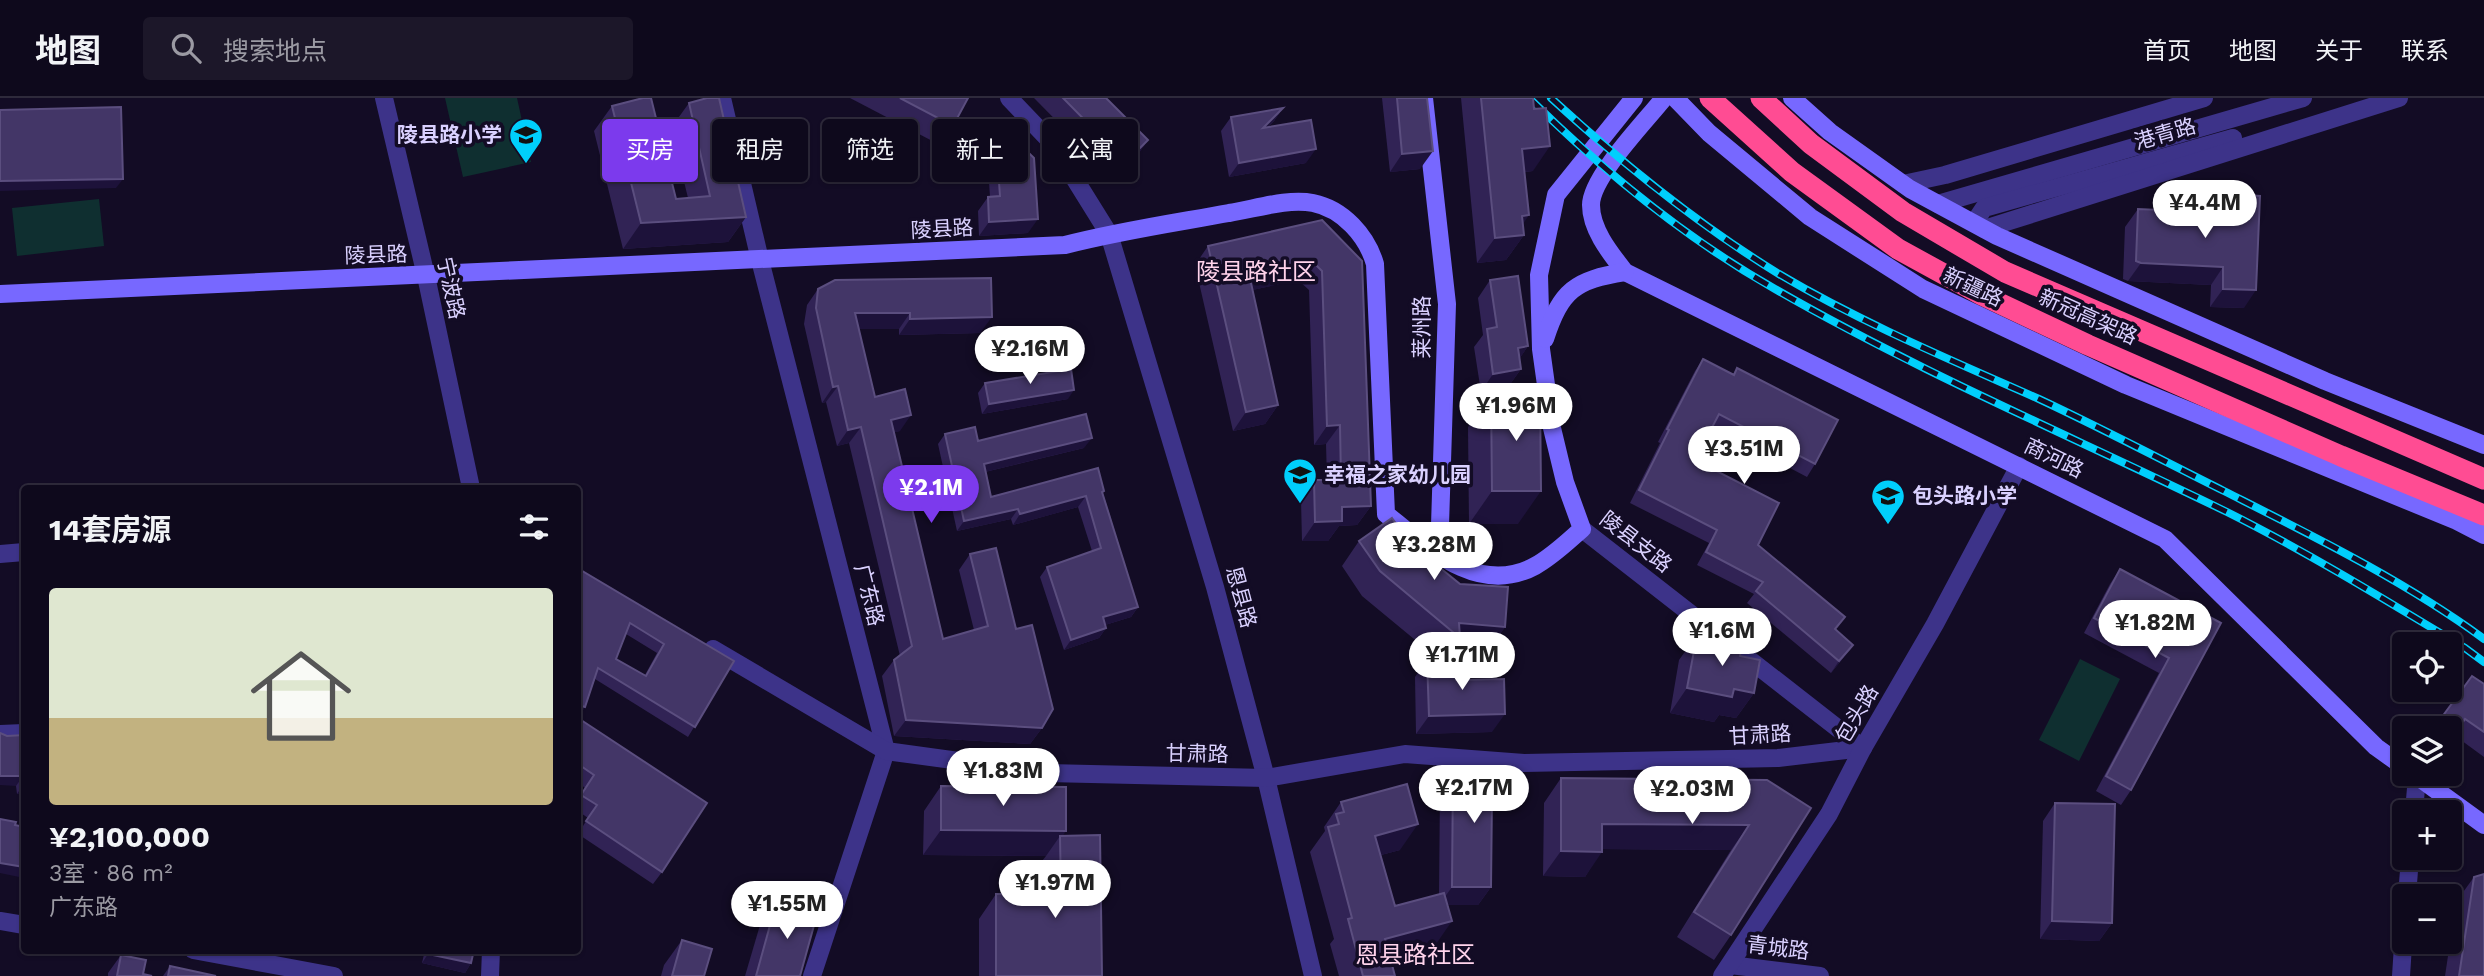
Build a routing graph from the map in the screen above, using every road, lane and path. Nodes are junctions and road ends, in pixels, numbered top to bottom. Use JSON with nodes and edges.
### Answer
{"nodes":[{"id":1,"x":384,"y":98,"type":"edge"},
{"id":2,"x":722,"y":98,"type":"edge"},
{"id":3,"x":1009,"y":98,"type":"edge"},
{"id":4,"x":1424,"y":98,"type":"edge"},
{"id":5,"x":1634,"y":98,"type":"edge"},
{"id":6,"x":1664,"y":98,"type":"edge"},
{"id":7,"x":1675,"y":98,"type":"edge"},
{"id":8,"x":1710,"y":98,"type":"edge"},
{"id":9,"x":1761,"y":98,"type":"edge"},
{"id":10,"x":1792,"y":98,"type":"edge"},
{"id":11,"x":2204,"y":98,"type":"edge"},
{"id":12,"x":2303,"y":98,"type":"edge"},
{"id":13,"x":2375,"y":98,"type":"edge"},
{"id":14,"x":2399,"y":98,"type":"edge"},
{"id":15,"x":1903,"y":184,"type":"junction"},
{"id":16,"x":1938,"y":204,"type":"junction"},
{"id":17,"x":1979,"y":226,"type":"junction"},
{"id":18,"x":1109,"y":234,"type":"junction"},
{"id":19,"x":760,"y":260,"type":"junction"},
{"id":20,"x":1625,"y":272,"type":"junction"},
{"id":21,"x":426,"y":276,"type":"junction"},
{"id":22,"x":0,"y":294,"type":"edge"},
{"id":23,"x":1541,"y":349,"type":"junction"},
{"id":24,"x":2484,"y":445,"type":"edge"},
{"id":25,"x":2018,"y":466,"type":"junction"},
{"id":26,"x":2484,"y":479,"type":"edge"},
{"id":27,"x":470,"y":485,"type":"edge"},
{"id":28,"x":2484,"y":514,"type":"edge"},
{"id":29,"x":1582,"y":528,"type":"junction"},
{"id":30,"x":2484,"y":535,"type":"edge"},
{"id":31,"x":21,"y":552,"type":"edge"},
{"id":32,"x":0,"y":554,"type":"edge"},
{"id":33,"x":1439,"y":557,"type":"junction"},
{"id":34,"x":696,"y":639,"type":"edge"},
{"id":35,"x":21,"y":733,"type":"edge"},
{"id":36,"x":0,"y":734,"type":"edge"},
{"id":37,"x":1863,"y":748,"type":"junction"},
{"id":38,"x":886,"y":751,"type":"junction"},
{"id":39,"x":2392,"y":758,"type":"edge"},
{"id":40,"x":1266,"y":778,"type":"junction"},
{"id":41,"x":2431,"y":786,"type":"edge"},
{"id":42,"x":2484,"y":825,"type":"edge"},
{"id":43,"x":0,"y":921,"type":"edge"},
{"id":44,"x":21,"y":924,"type":"edge"},
{"id":45,"x":215,"y":954,"type":"edge"},
{"id":46,"x":491,"y":954,"type":"edge"},
{"id":47,"x":2402,"y":954,"type":"edge"},
{"id":48,"x":1726,"y":970,"type":"edge"},
{"id":49,"x":334,"y":976,"type":"edge"},
{"id":50,"x":490,"y":976,"type":"edge"},
{"id":51,"x":812,"y":976,"type":"edge"},
{"id":52,"x":1313,"y":976,"type":"edge"},
{"id":53,"x":1820,"y":976,"type":"edge"},
{"id":54,"x":2401,"y":976,"type":"edge"}],
"edges":[{"from":1,"to":21,"type":"street","name":"宁波路"},
{"from":2,"to":19,"type":"street","name":"广东路"},
{"from":3,"to":18,"type":"street","name":"恩县路"},
{"from":4,"to":33,"type":"street","name":"莱州路"},
{"from":5,"to":23,"type":"street","name":"陵县支路"},
{"from":6,"to":20,"type":"street"},
{"from":7,"to":30,"type":"street","name":"新疆路"},
{"from":8,"to":28,"type":"highway","name":"新冠高架路"},
{"from":9,"to":26,"type":"highway","name":"新冠高架路"},
{"from":10,"to":15,"type":"street"},
{"from":11,"to":15,"type":"street","name":"港青路"},
{"from":12,"to":16,"type":"street"},
{"from":13,"to":17,"type":"street","name":"港青路"},
{"from":14,"to":17,"type":"street"},
{"from":15,"to":16,"type":"street"},
{"from":16,"to":17,"type":"street"},
{"from":17,"to":24,"type":"street"},
{"from":18,"to":19,"type":"street","name":"陵县路"},
{"from":18,"to":33,"type":"street","name":"陵县路"},
{"from":18,"to":40,"type":"street","name":"恩县路"},
{"from":19,"to":21,"type":"street","name":"陵县路"},
{"from":19,"to":38,"type":"street","name":"广东路"},
{"from":20,"to":23,"type":"street"},
{"from":20,"to":25,"type":"street","name":"商河路"},
{"from":21,"to":22,"type":"street","name":"陵县路"},
{"from":21,"to":27,"type":"street","name":"宁波路"},
{"from":23,"to":29,"type":"street","name":"陵县支路"},
{"from":25,"to":37,"type":"street","name":"包头路"},
{"from":25,"to":39,"type":"street","name":"商河路"},
{"from":29,"to":33,"type":"street","name":"陵县路"},
{"from":29,"to":37,"type":"street","name":"陵县支路"},
{"from":31,"to":32,"type":"street"},
{"from":34,"to":38,"type":"street","name":"甘肃路"},
{"from":35,"to":36,"type":"street"},
{"from":37,"to":40,"type":"street","name":"甘肃路"},
{"from":37,"to":48,"type":"street","name":"包头路"},
{"from":38,"to":40,"type":"street","name":"甘肃路"},
{"from":38,"to":51,"type":"street"},
{"from":40,"to":52,"type":"street","name":"恩县路"},
{"from":41,"to":42,"type":"street","name":"商河路"},
{"from":43,"to":44,"type":"street"},
{"from":45,"to":49,"type":"street"},
{"from":46,"to":50,"type":"street"},
{"from":47,"to":54,"type":"street"},
{"from":48,"to":53,"type":"street","name":"青城路"}]}
